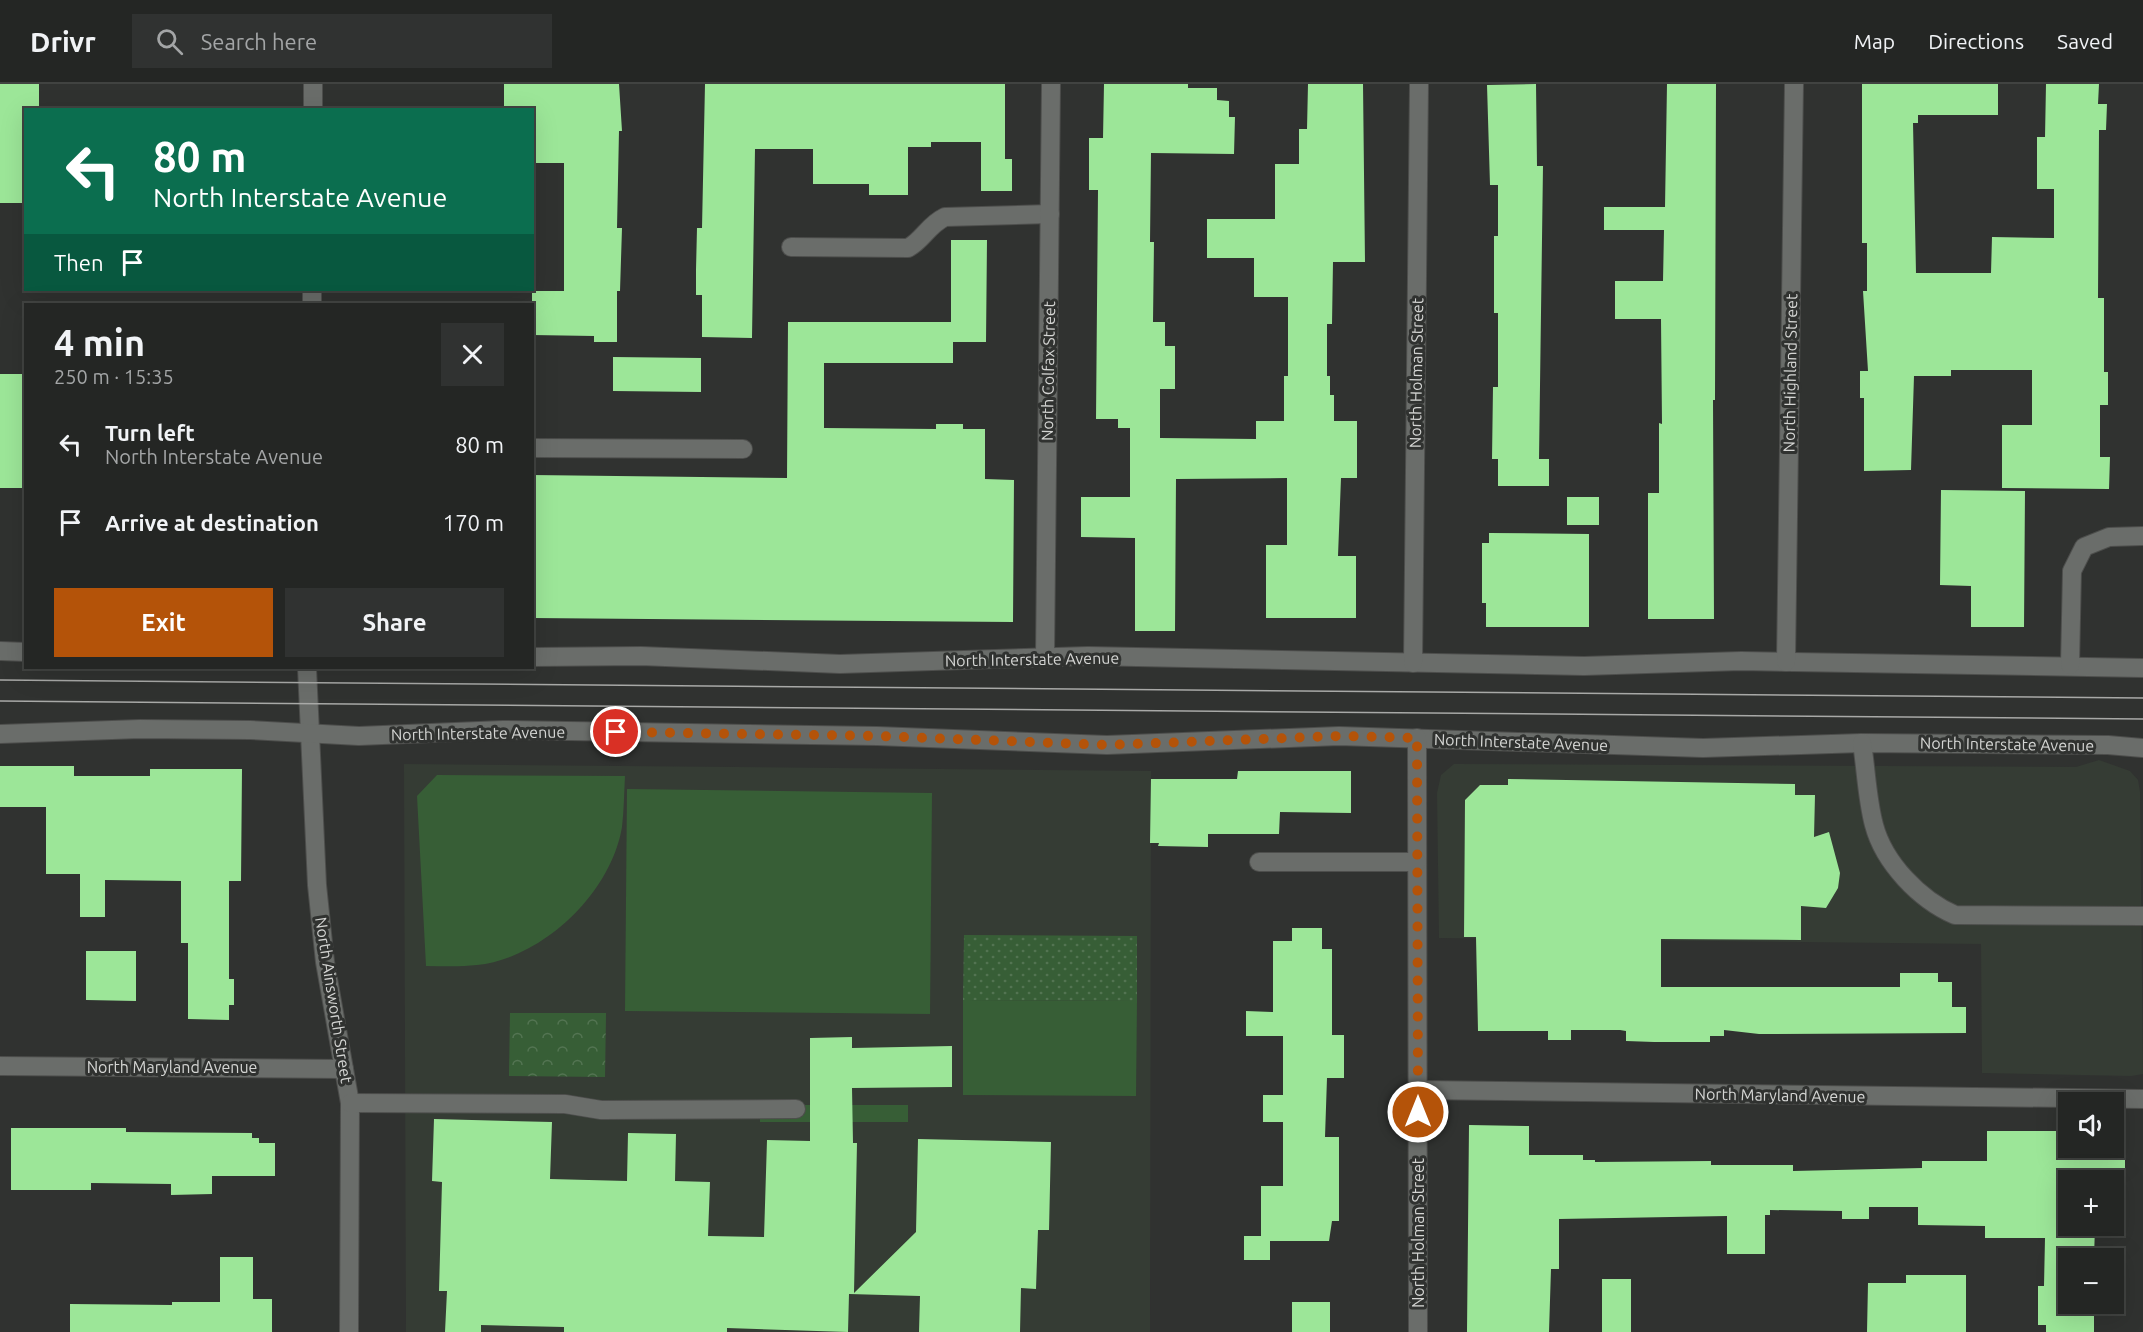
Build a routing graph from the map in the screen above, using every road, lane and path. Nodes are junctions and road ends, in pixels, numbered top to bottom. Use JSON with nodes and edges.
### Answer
{"nodes":[{"id":1,"x":313,"y":84,"type":"edge"},
{"id":2,"x":1051,"y":84,"type":"edge"},
{"id":3,"x":1419,"y":84,"type":"edge"},
{"id":4,"x":1794,"y":84,"type":"edge"},
{"id":5,"x":313,"y":108,"type":"edge"},
{"id":6,"x":1050,"y":214,"type":"junction"},
{"id":7,"x":791,"y":247,"type":"dead end"},
{"id":8,"x":534,"y":448,"type":"edge"},
{"id":9,"x":743,"y":449,"type":"dead end"},
{"id":10,"x":2143,"y":536,"type":"edge"},
{"id":11,"x":0,"y":651,"type":"edge"},
{"id":12,"x":24,"y":652,"type":"edge"},
{"id":13,"x":534,"y":657,"type":"edge"},
{"id":14,"x":1045,"y":657,"type":"junction"},
{"id":15,"x":1786,"y":662,"type":"junction"},
{"id":16,"x":1413,"y":663,"type":"junction"},
{"id":17,"x":2070,"y":665,"type":"junction"},
{"id":18,"x":2143,"y":668,"type":"edge"},
{"id":19,"x":306,"y":669,"type":"edge"},
{"id":20,"x":309,"y":733,"type":"junction"},
{"id":21,"x":0,"y":734,"type":"edge"},
{"id":22,"x":1417,"y":738,"type":"junction"},
{"id":23,"x":1862,"y":742,"type":"junction"},
{"id":24,"x":2143,"y":748,"type":"edge"},
{"id":25,"x":1258,"y":862,"type":"dead end"},
{"id":26,"x":1417,"y":862,"type":"junction"},
{"id":27,"x":2143,"y":916,"type":"edge"},
{"id":28,"x":0,"y":1066,"type":"edge"},
{"id":29,"x":344,"y":1069,"type":"junction"},
{"id":30,"x":1418,"y":1090,"type":"junction"},
{"id":31,"x":2143,"y":1099,"type":"edge"},
{"id":32,"x":350,"y":1103,"type":"junction"},
{"id":33,"x":796,"y":1109,"type":"dead end"},
{"id":34,"x":349,"y":1332,"type":"edge"},
{"id":35,"x":1418,"y":1332,"type":"edge"}],
"edges":[{"from":1,"to":5,"type":"street"},
{"from":2,"to":6,"type":"street","name":"North Colfax Street"},
{"from":3,"to":16,"type":"street","name":"North Holman Street"},
{"from":4,"to":15,"type":"street","name":"North Highland Street"},
{"from":6,"to":7,"type":"street"},
{"from":6,"to":14,"type":"street","name":"North Colfax Street"},
{"from":8,"to":9,"type":"street"},
{"from":10,"to":17,"type":"street"},
{"from":11,"to":12,"type":"street"},
{"from":13,"to":14,"type":"street","name":"North Interstate Avenue"},
{"from":14,"to":16,"type":"street","name":"North Interstate Avenue"},
{"from":15,"to":16,"type":"street","name":"North Interstate Avenue"},
{"from":15,"to":17,"type":"street","name":"North Interstate Avenue"},
{"from":17,"to":18,"type":"street","name":"North Interstate Avenue"},
{"from":19,"to":20,"type":"street","name":"North Ainsworth Street"},
{"from":20,"to":21,"type":"street","name":"North Interstate Avenue"},
{"from":20,"to":22,"type":"street","name":"North Interstate Avenue"},
{"from":20,"to":29,"type":"street","name":"North Ainsworth Street"},
{"from":22,"to":23,"type":"street","name":"North Interstate Avenue"},
{"from":22,"to":26,"type":"street","name":"North Holman Street"},
{"from":23,"to":24,"type":"street","name":"North Interstate Avenue"},
{"from":23,"to":27,"type":"street"},
{"from":25,"to":26,"type":"street"},
{"from":26,"to":30,"type":"street","name":"North Holman Street"},
{"from":28,"to":29,"type":"street","name":"North Maryland Avenue"},
{"from":29,"to":32,"type":"street","name":"North Ainsworth Street"},
{"from":30,"to":31,"type":"street","name":"North Maryland Avenue"},
{"from":30,"to":35,"type":"street","name":"North Holman Street"},
{"from":32,"to":33,"type":"street"},
{"from":32,"to":34,"type":"street","name":"North Ainsworth Street"}]}
